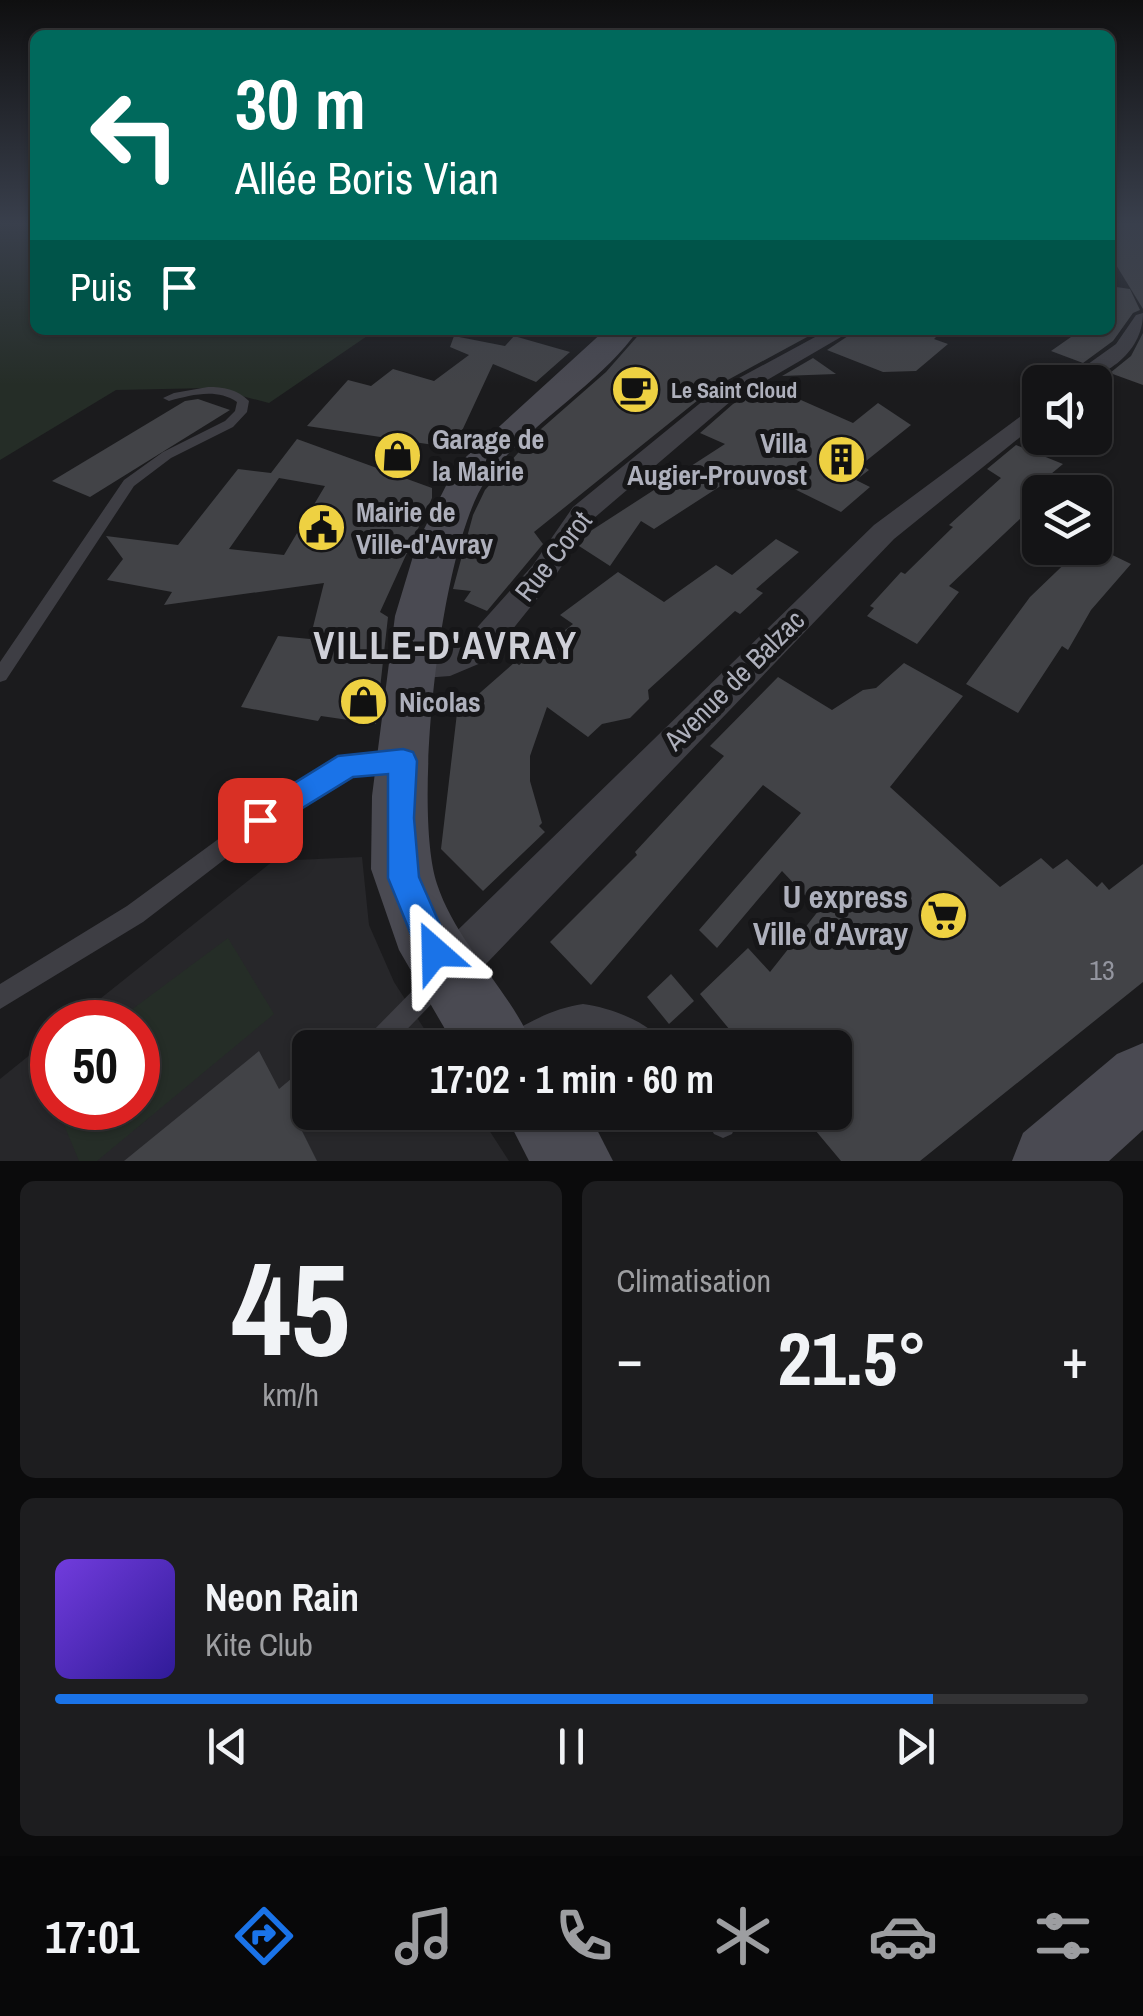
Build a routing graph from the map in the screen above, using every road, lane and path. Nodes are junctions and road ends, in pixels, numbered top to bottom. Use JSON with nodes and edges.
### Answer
{"nodes":[{"id":1,"x":1143,"y":319,"type":"edge"},
{"id":2,"x":618,"y":335,"type":"edge"},
{"id":3,"x":834,"y":335,"type":"edge"},
{"id":4,"x":1098,"y":365,"type":"edge"},
{"id":5,"x":169,"y":398,"type":"dead end"},
{"id":6,"x":1022,"y":423,"type":"edge"},
{"id":7,"x":410,"y":666,"type":"junction"},
{"id":8,"x":0,"y":675,"type":"edge"},
{"id":9,"x":403,"y":761,"type":"junction"},
{"id":10,"x":447,"y":972,"type":"junction"},
{"id":11,"x":0,"y":997,"type":"edge"},
{"id":12,"x":390,"y":1030,"type":"edge"},
{"id":13,"x":486,"y":1030,"type":"edge"},
{"id":14,"x":541,"y":1030,"type":"edge"},
{"id":15,"x":626,"y":1030,"type":"edge"},
{"id":16,"x":1143,"y":1080,"type":"edge"},
{"id":17,"x":554,"y":1130,"type":"edge"},
{"id":18,"x":574,"y":1161,"type":"edge"},
{"id":19,"x":1051,"y":1161,"type":"edge"}],
"edges":[{"from":1,"to":4,"type":"street"},
{"from":2,"to":7,"type":"main road"},
{"from":3,"to":7,"type":"street","name":"Rue Corot"},
{"from":5,"to":8,"type":"lane"},
{"from":6,"to":10,"type":"street","name":"Avenue de Balzac"},
{"from":7,"to":9,"type":"main road"},
{"from":9,"to":10,"type":"main road"},
{"from":9,"to":11,"type":"lane"},
{"from":10,"to":12,"type":"lane"},
{"from":10,"to":13,"type":"main road"},
{"from":14,"to":15,"type":"lane"},
{"from":16,"to":19,"type":"main road"},
{"from":17,"to":18,"type":"main road"}]}
